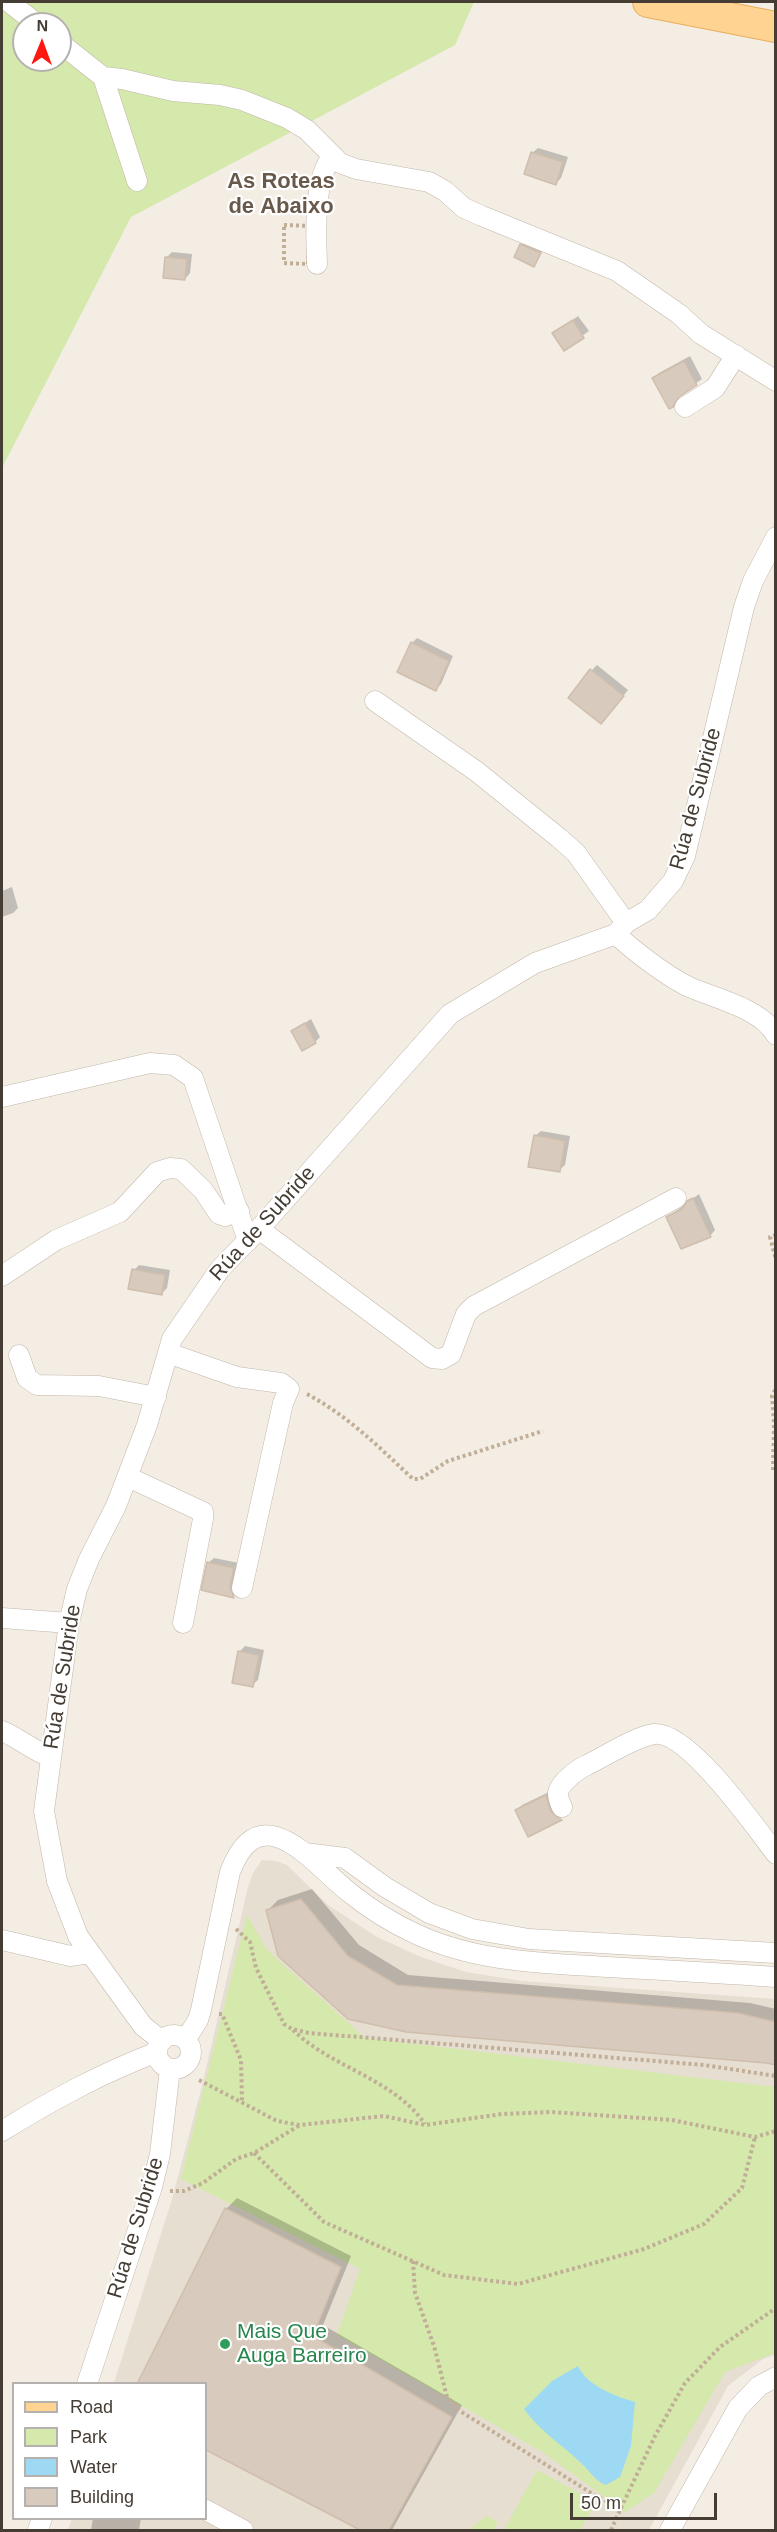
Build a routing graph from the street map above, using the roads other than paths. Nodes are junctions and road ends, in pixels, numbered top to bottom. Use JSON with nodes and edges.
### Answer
{"nodes":[{"id":1,"x":9,"y":2,"type":"edge"},
{"id":2,"x":648,"y":2,"type":"edge"},
{"id":3,"x":702,"y":7,"type":"edge"},
{"id":4,"x":22,"y":12,"type":"edge"},
{"id":5,"x":776,"y":27,"type":"edge"},
{"id":6,"x":72,"y":52,"type":"edge"},
{"id":7,"x":104,"y":77,"type":"junction"},
{"id":8,"x":333,"y":156,"type":"junction"},
{"id":9,"x":137,"y":181,"type":"dead end"},
{"id":10,"x":317,"y":264,"type":"dead end"},
{"id":11,"x":736,"y":355,"type":"junction"},
{"id":12,"x":776,"y":381,"type":"edge"},
{"id":13,"x":685,"y":407,"type":"dead end"},
{"id":14,"x":776,"y":537,"type":"edge"},
{"id":15,"x":375,"y":700,"type":"dead end"},
{"id":16,"x":621,"y":928,"type":"junction"},
{"id":17,"x":776,"y":1035,"type":"edge"},
{"id":18,"x":2,"y":1097,"type":"edge"},
{"id":19,"x":676,"y":1198,"type":"dead end"},
{"id":20,"x":238,"y":1211,"type":"junction"},
{"id":21,"x":254,"y":1235,"type":"junction"},
{"id":22,"x":2,"y":1276,"type":"edge"},
{"id":23,"x":168,"y":1353,"type":"junction"},
{"id":24,"x":19,"y":1355,"type":"dead end"},
{"id":25,"x":156,"y":1398,"type":"junction"},
{"id":26,"x":128,"y":1477,"type":"junction"},
{"id":27,"x":242,"y":1588,"type":"dead end"},
{"id":28,"x":2,"y":1618,"type":"edge"},
{"id":29,"x":69,"y":1623,"type":"junction"},
{"id":30,"x":183,"y":1623,"type":"dead end"},
{"id":31,"x":2,"y":1731,"type":"edge"},
{"id":32,"x":51,"y":1757,"type":"junction"},
{"id":33,"x":562,"y":1807,"type":"dead end"},
{"id":34,"x":305,"y":1853,"type":"junction"},
{"id":35,"x":776,"y":1854,"type":"edge"},
{"id":36,"x":2,"y":1940,"type":"edge"},
{"id":37,"x":90,"y":1953,"type":"junction"},
{"id":38,"x":776,"y":1953,"type":"edge"},
{"id":39,"x":776,"y":1977,"type":"edge"},
{"id":40,"x":186,"y":2039,"type":"junction"},
{"id":41,"x":160,"y":2047,"type":"junction"},
{"id":42,"x":171,"y":2069,"type":"junction"},
{"id":43,"x":2,"y":2131,"type":"edge"},
{"id":44,"x":776,"y":2377,"type":"edge"},
{"id":45,"x":88,"y":2382,"type":"edge"},
{"id":46,"x":207,"y":2511,"type":"edge"},
{"id":47,"x":243,"y":2530,"type":"edge"},
{"id":48,"x":670,"y":2530,"type":"edge"}],
"edges":[{"from":1,"to":4,"type":"street"},
{"from":2,"to":3,"type":"main road"},
{"from":3,"to":5,"type":"main road"},
{"from":6,"to":7,"type":"street"},
{"from":7,"to":8,"type":"street"},
{"from":7,"to":9,"type":"street"},
{"from":8,"to":10,"type":"street"},
{"from":8,"to":11,"type":"street"},
{"from":11,"to":12,"type":"street"},
{"from":11,"to":13,"type":"street"},
{"from":14,"to":16,"type":"street","name":"Rúa de Subride"},
{"from":15,"to":16,"type":"street"},
{"from":16,"to":17,"type":"street"},
{"from":16,"to":21,"type":"street","name":"Rúa de Subride"},
{"from":18,"to":20,"type":"street"},
{"from":19,"to":21,"type":"street"},
{"from":20,"to":21,"type":"street"},
{"from":20,"to":22,"type":"street"},
{"from":21,"to":23,"type":"street","name":"Rúa de Subride"},
{"from":23,"to":25,"type":"street","name":"Rúa de Subride"},
{"from":23,"to":27,"type":"street"},
{"from":24,"to":25,"type":"street"},
{"from":25,"to":26,"type":"street","name":"Rúa de Subride"},
{"from":26,"to":29,"type":"street","name":"Rúa de Subride"},
{"from":26,"to":30,"type":"street"},
{"from":28,"to":29,"type":"street"},
{"from":29,"to":32,"type":"street","name":"Rúa de Subride"},
{"from":31,"to":32,"type":"street"},
{"from":32,"to":37,"type":"street","name":"Rúa de Subride"},
{"from":33,"to":35,"type":"street"},
{"from":34,"to":38,"type":"street"},
{"from":34,"to":39,"type":"street"},
{"from":34,"to":40,"type":"street"},
{"from":36,"to":37,"type":"street"},
{"from":37,"to":41,"type":"street","name":"Rúa de Subride"},
{"from":40,"to":41,"type":"street"},
{"from":40,"to":42,"type":"street"},
{"from":41,"to":42,"type":"street"},
{"from":41,"to":43,"type":"street"},
{"from":42,"to":45,"type":"street","name":"Rúa de Subride"},
{"from":44,"to":48,"type":"street"},
{"from":46,"to":47,"type":"street"}]}
